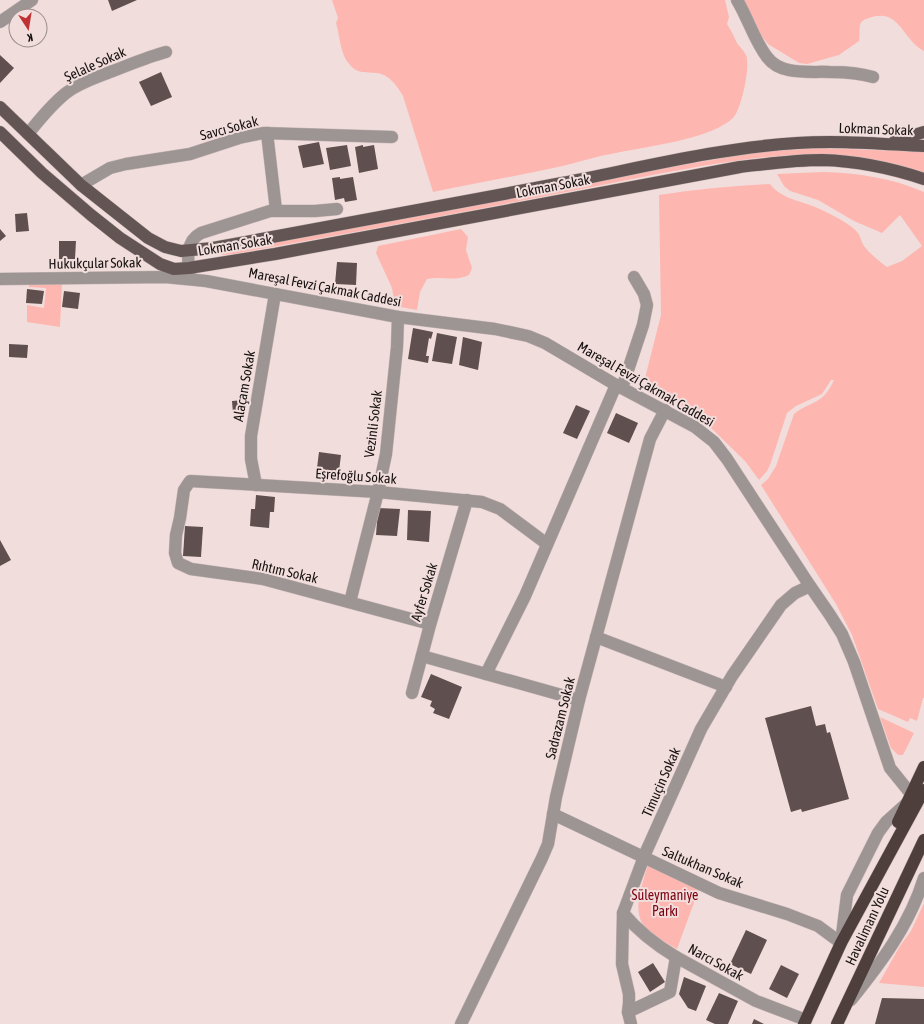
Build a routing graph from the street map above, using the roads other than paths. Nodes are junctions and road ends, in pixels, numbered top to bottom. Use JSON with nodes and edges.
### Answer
{"nodes":[{"id":1,"x":32,"y":0,"type":"edge"},
{"id":2,"x":737,"y":0,"type":"edge"},
{"id":3,"x":0,"y":22,"type":"edge"},
{"id":4,"x":166,"y":52,"type":"dead end"},
{"id":5,"x":873,"y":77,"type":"dead end"},
{"id":6,"x":0,"y":107,"type":"edge"},
{"id":7,"x":0,"y":132,"type":"edge"},
{"id":8,"x":924,"y":132,"type":"edge"},
{"id":9,"x":267,"y":133,"type":"junction"},
{"id":10,"x":28,"y":134,"type":"junction"},
{"id":11,"x":392,"y":137,"type":"dead end"},
{"id":12,"x":882,"y":144,"type":"junction"},
{"id":13,"x":924,"y":146,"type":"edge"},
{"id":14,"x":924,"y":178,"type":"edge"},
{"id":15,"x":81,"y":185,"type":"junction"},
{"id":16,"x":337,"y":208,"type":"dead end"},
{"id":17,"x":276,"y":210,"type":"junction"},
{"id":18,"x":188,"y":251,"type":"junction"},
{"id":19,"x":189,"y":273,"type":"junction"},
{"id":20,"x":634,"y":277,"type":"dead end"},
{"id":21,"x":0,"y":279,"type":"edge"},
{"id":22,"x":275,"y":294,"type":"junction"},
{"id":23,"x":398,"y":317,"type":"junction"},
{"id":24,"x":619,"y":386,"type":"junction"},
{"id":25,"x":665,"y":410,"type":"junction"},
{"id":26,"x":256,"y":485,"type":"junction"},
{"id":27,"x":378,"y":492,"type":"junction"},
{"id":28,"x":467,"y":500,"type":"junction"},
{"id":29,"x":180,"y":518,"type":"joint"},
{"id":30,"x":547,"y":544,"type":"junction"},
{"id":31,"x":810,"y":586,"type":"junction"},
{"id":32,"x":350,"y":602,"type":"junction"},
{"id":33,"x":430,"y":624,"type":"junction"},
{"id":34,"x":596,"y":637,"type":"junction"},
{"id":35,"x":422,"y":656,"type":"junction"},
{"id":36,"x":486,"y":674,"type":"junction"},
{"id":37,"x":726,"y":687,"type":"junction"},
{"id":38,"x":412,"y":693,"type":"dead end"},
{"id":39,"x":579,"y":700,"type":"junction"},
{"id":40,"x":924,"y":767,"type":"edge"},
{"id":41,"x":924,"y":790,"type":"edge"},
{"id":42,"x":908,"y":799,"type":"junction"},
{"id":43,"x":553,"y":814,"type":"junction"},
{"id":44,"x":924,"y":840,"type":"edge"},
{"id":45,"x":643,"y":858,"type":"junction"},
{"id":46,"x":924,"y":878,"type":"edge"},
{"id":47,"x":870,"y":890,"type":"junction"},
{"id":48,"x":623,"y":913,"type":"junction"},
{"id":49,"x":841,"y":943,"type":"junction"},
{"id":50,"x":676,"y":957,"type":"junction"},
{"id":51,"x":844,"y":1008,"type":"junction"},
{"id":52,"x":628,"y":1012,"type":"junction"},
{"id":53,"x":805,"y":1022,"type":"edge"},
{"id":54,"x":461,"y":1024,"type":"edge"},
{"id":55,"x":631,"y":1024,"type":"edge"},
{"id":56,"x":837,"y":1024,"type":"edge"},
{"id":57,"x":842,"y":1024,"type":"edge"}],
"edges":[{"from":1,"to":3,"type":"street"},
{"from":2,"to":5,"type":"street"},
{"from":4,"to":10,"type":"street","name":"Şelale Sokak"},
{"from":6,"to":10,"type":"main road"},
{"from":7,"to":19,"type":"main road","name":"Mareşal Fevzi Çakmak Caddesi"},
{"from":8,"to":12,"type":"main road"},
{"from":9,"to":11,"type":"street","name":"Savcı Sokak"},
{"from":9,"to":15,"type":"street","name":"Savcı Sokak"},
{"from":9,"to":17,"type":"street"},
{"from":10,"to":15,"type":"main road"},
{"from":12,"to":13,"type":"main road","name":"Lokman Sokak"},
{"from":12,"to":18,"type":"main road","name":"Lokman Sokak"},
{"from":14,"to":19,"type":"main road","name":"Lokman Sokak"},
{"from":15,"to":18,"type":"main road"},
{"from":16,"to":17,"type":"street","name":"Lokman Sokak"},
{"from":17,"to":18,"type":"street","name":"Lokman Sokak"},
{"from":18,"to":19,"type":"street","name":"Lokman Sokak"},
{"from":19,"to":21,"type":"street","name":"Hukukçular Sokak"},
{"from":19,"to":22,"type":"street","name":"Mareşal Fevzi Çakmak Caddesi"},
{"from":20,"to":24,"type":"street"},
{"from":22,"to":23,"type":"street","name":"Mareşal Fevzi Çakmak Caddesi"},
{"from":22,"to":26,"type":"street","name":"Alaçam Sokak"},
{"from":23,"to":24,"type":"street","name":"Mareşal Fevzi Çakmak Caddesi"},
{"from":23,"to":27,"type":"street","name":"Vezinli Sokak"},
{"from":24,"to":25,"type":"street","name":"Mareşal Fevzi Çakmak Caddesi"},
{"from":24,"to":30,"type":"street"},
{"from":25,"to":31,"type":"street","name":"Mareşal Fevzi Çakmak Caddesi"},
{"from":25,"to":34,"type":"street","name":"Sadrazam Sokak"},
{"from":26,"to":27,"type":"street","name":"Eşrefoğlu Sokak"},
{"from":26,"to":29,"type":"street","name":"Eşrefoğlu Sokak"},
{"from":27,"to":28,"type":"street","name":"Eşrefoğlu Sokak"},
{"from":27,"to":32,"type":"street","name":"Vezinli Sokak"},
{"from":28,"to":30,"type":"street","name":"Eşrefoğlu Sokak"},
{"from":28,"to":33,"type":"street","name":"Ayfer Sokak"},
{"from":29,"to":32,"type":"street","name":"Rıhtım Sokak"},
{"from":30,"to":36,"type":"street"},
{"from":31,"to":37,"type":"street","name":"Timuçin Sokak"},
{"from":31,"to":42,"type":"street","name":"Mareşal Fevzi Çakmak Caddesi"},
{"from":32,"to":33,"type":"street","name":"Rıhtım Sokak"},
{"from":33,"to":35,"type":"street","name":"Ayfer Sokak"},
{"from":34,"to":37,"type":"street"},
{"from":34,"to":39,"type":"street","name":"Sadrazam Sokak"},
{"from":35,"to":36,"type":"street"},
{"from":35,"to":38,"type":"street","name":"Ayfer Sokak"},
{"from":36,"to":39,"type":"street"},
{"from":37,"to":45,"type":"street","name":"Timuçin Sokak"},
{"from":39,"to":43,"type":"street","name":"Sadrazam Sokak"},
{"from":40,"to":42,"type":"highway"},
{"from":41,"to":47,"type":"highway"},
{"from":42,"to":47,"type":"highway"},
{"from":42,"to":49,"type":"street"},
{"from":43,"to":45,"type":"street","name":"Saltukhan Sokak"},
{"from":43,"to":54,"type":"street","name":"Sadrazam Sokak"},
{"from":44,"to":51,"type":"highway","name":"Havalimanı Yolu"},
{"from":45,"to":48,"type":"street","name":"Timuçin Sokak"},
{"from":45,"to":49,"type":"street","name":"Saltukhan Sokak"},
{"from":46,"to":51,"type":"street"},
{"from":47,"to":49,"type":"highway"},
{"from":48,"to":50,"type":"street","name":"Narcı Sokak"},
{"from":48,"to":52,"type":"street","name":"Timuçin Sokak"},
{"from":49,"to":53,"type":"highway"},
{"from":50,"to":52,"type":"street"},
{"from":50,"to":53,"type":"street","name":"Narcı Sokak"},
{"from":51,"to":56,"type":"highway","name":"Havalimanı Yolu"},
{"from":51,"to":57,"type":"highway"},
{"from":52,"to":55,"type":"street","name":"Timuçin Sokak"}]}
